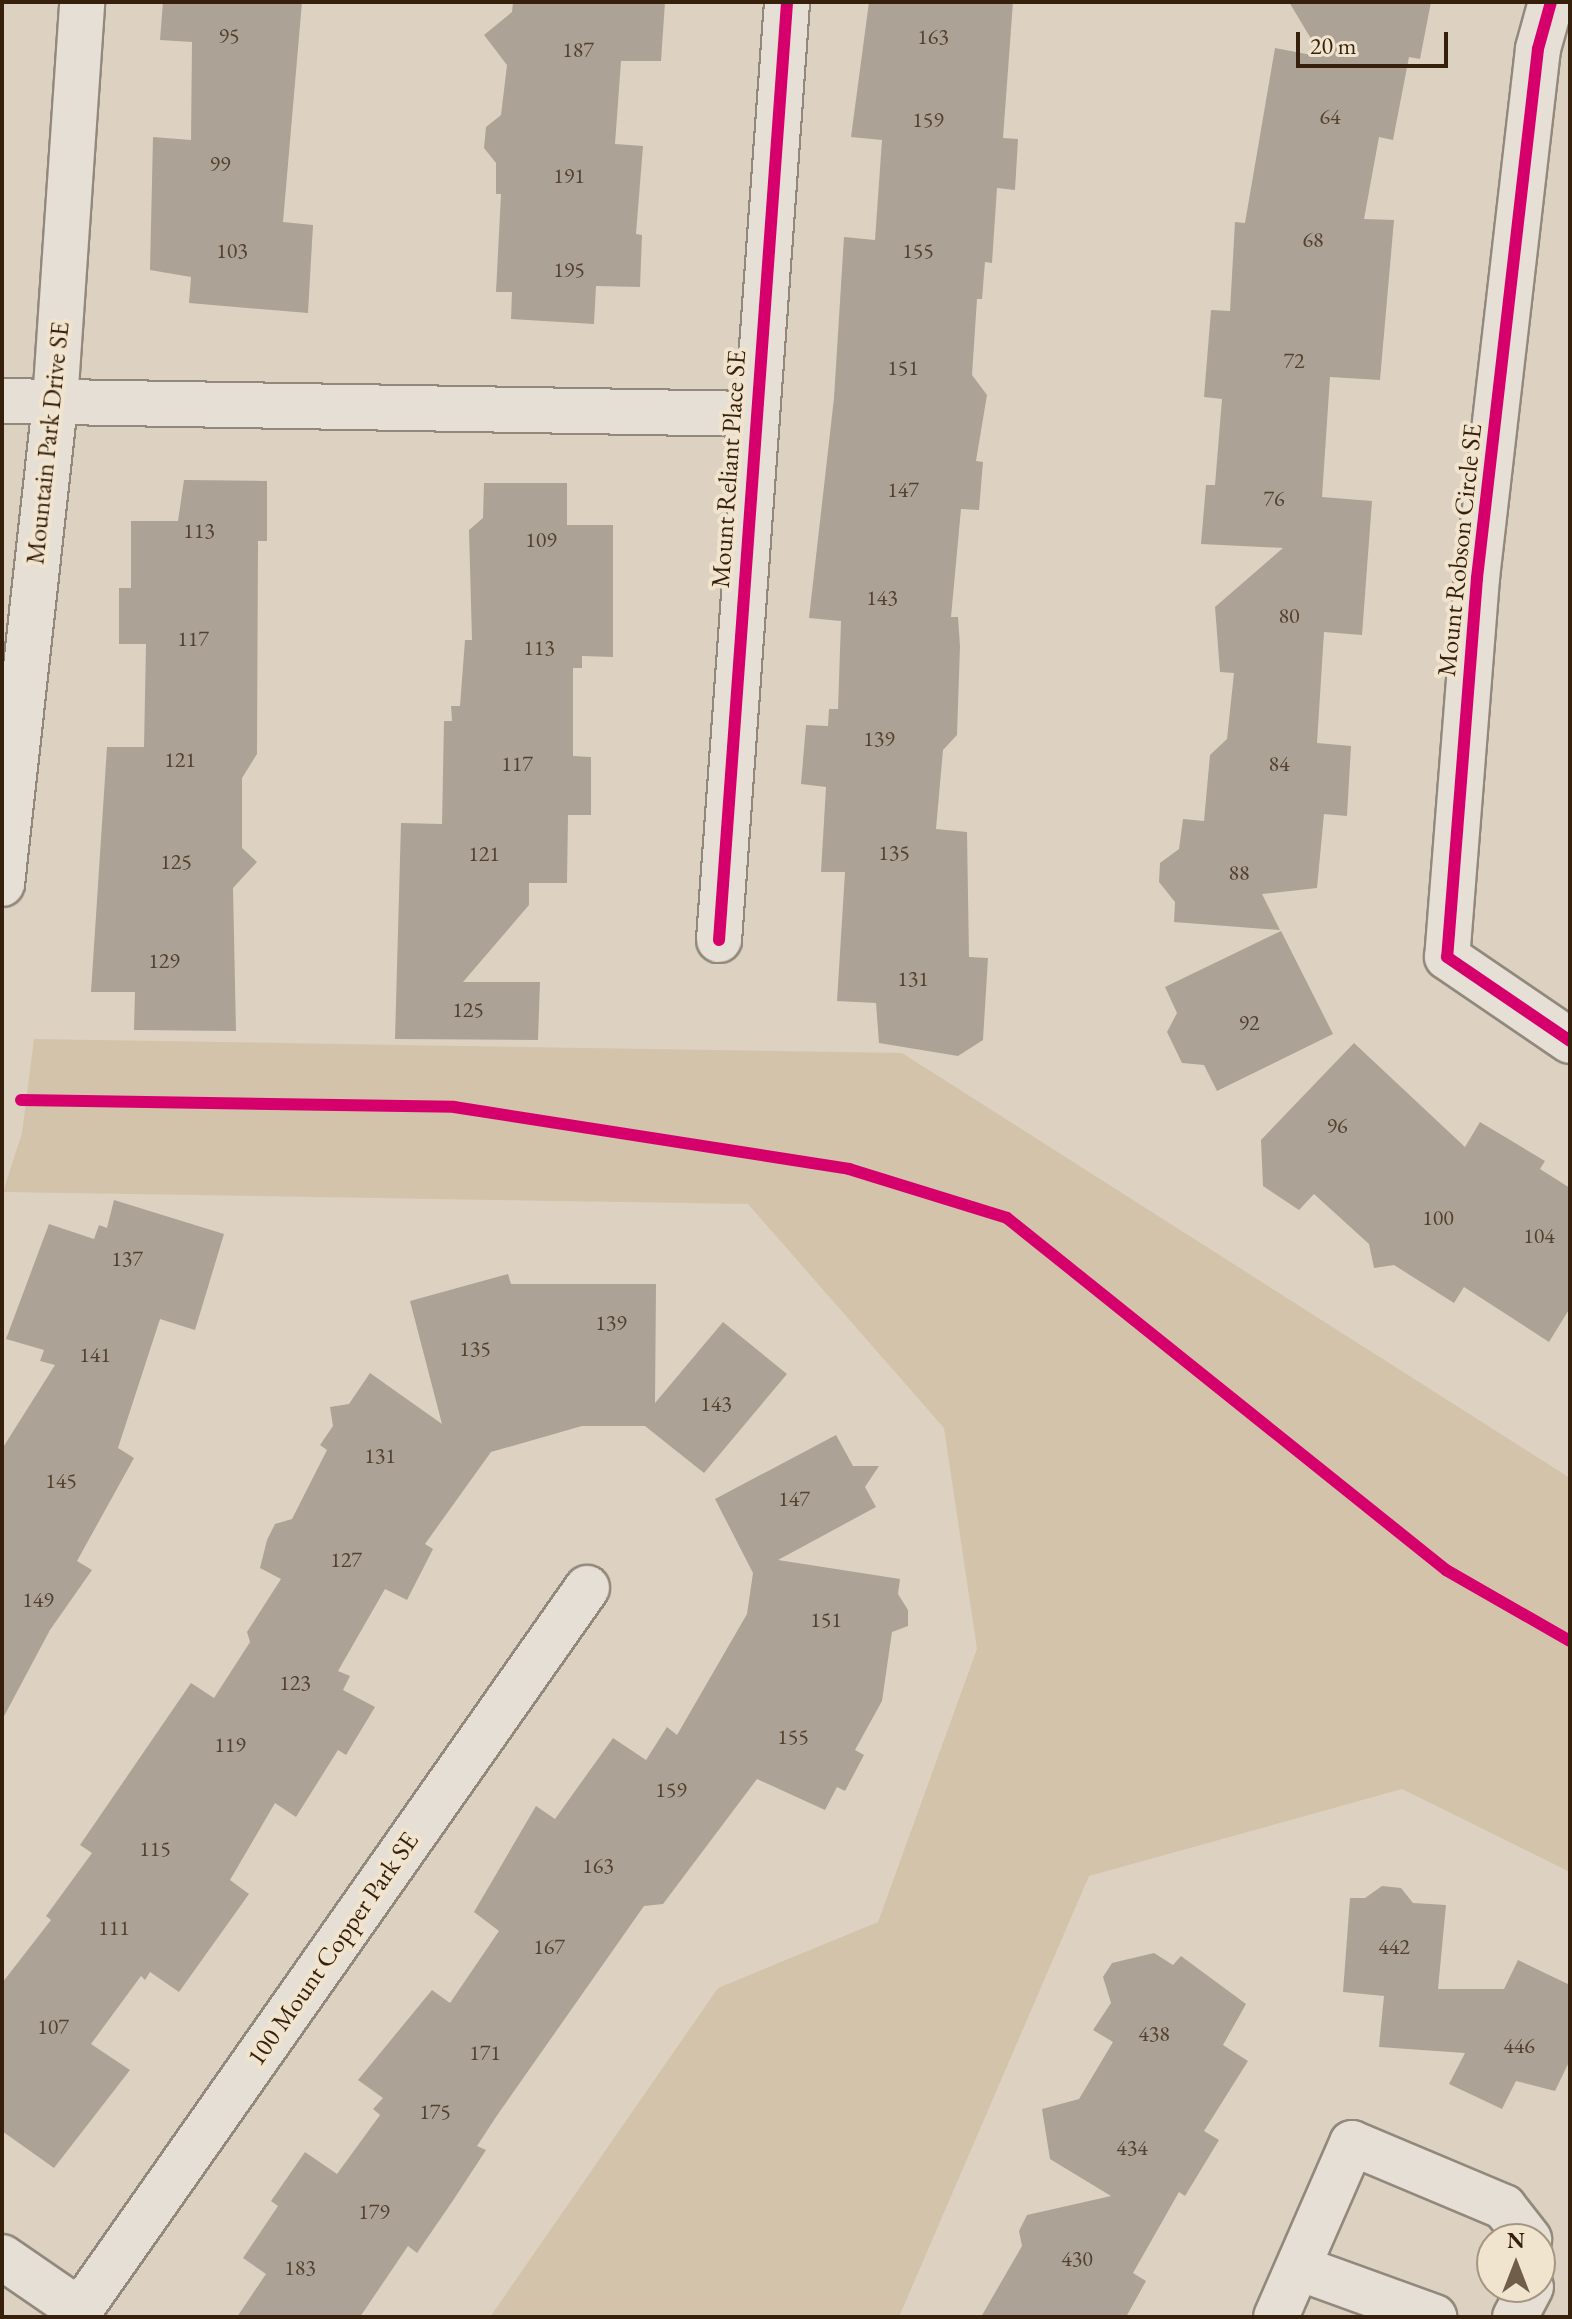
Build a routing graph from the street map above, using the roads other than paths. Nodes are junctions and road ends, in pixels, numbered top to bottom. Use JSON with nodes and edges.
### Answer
{"nodes":[{"id":1,"x":82,"y":2,"type":"edge"},
{"id":2,"x":787,"y":2,"type":"edge"},
{"id":3,"x":1551,"y":2,"type":"edge"},
{"id":4,"x":2,"y":401,"type":"edge"},
{"id":5,"x":55,"y":402,"type":"junction"},
{"id":6,"x":754,"y":414,"type":"junction"},
{"id":7,"x":2,"y":884,"type":"edge"},
{"id":8,"x":719,"y":940,"type":"dead end"},
{"id":9,"x":1570,"y":1041,"type":"edge"},
{"id":10,"x":587,"y":1588,"type":"dead end"},
{"id":11,"x":1516,"y":2223,"type":"edge"},
{"id":12,"x":2,"y":2257,"type":"edge"},
{"id":13,"x":1299,"y":2268,"type":"junction"},
{"id":14,"x":77,"y":2314,"type":"edge"},
{"id":15,"x":1276,"y":2317,"type":"edge"},
{"id":16,"x":1434,"y":2317,"type":"edge"}],
"edges":[{"from":1,"to":5,"type":"street","name":"Mountain Park Drive SE"},
{"from":2,"to":6,"type":"street","name":"Mount Reliant Place SE"},
{"from":3,"to":9,"type":"street","name":"Mount Robson Circle SE"},
{"from":4,"to":5,"type":"street","name":"Mount Reliant Place SE"},
{"from":5,"to":6,"type":"street","name":"Mount Reliant Place SE"},
{"from":5,"to":7,"type":"street","name":"Mountain Park Drive SE"},
{"from":6,"to":8,"type":"street","name":"Mount Reliant Place SE"},
{"from":10,"to":14,"type":"street","name":"100 Mount Copper Park SE"},
{"from":11,"to":13,"type":"street"},
{"from":12,"to":14,"type":"street"},
{"from":13,"to":15,"type":"street"},
{"from":13,"to":16,"type":"street"}]}
